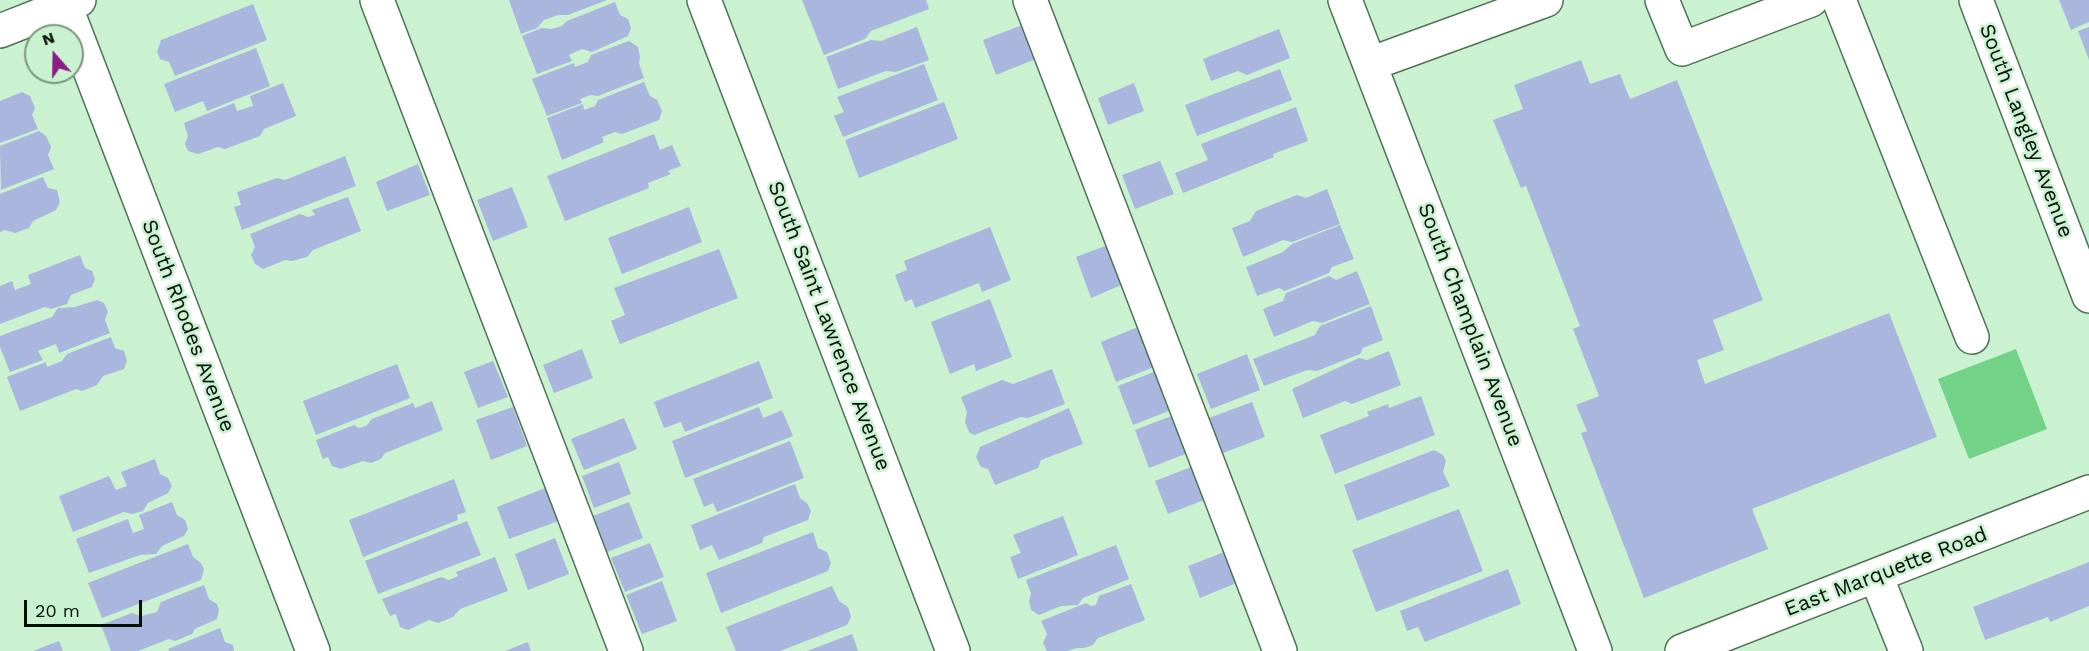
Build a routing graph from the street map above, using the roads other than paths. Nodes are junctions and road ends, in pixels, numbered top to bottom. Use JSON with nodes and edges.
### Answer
{"nodes":[{"id":1,"x":376,"y":0,"type":"edge"},
{"id":2,"x":704,"y":0,"type":"edge"},
{"id":3,"x":1030,"y":0,"type":"edge"},
{"id":4,"x":1345,"y":0,"type":"edge"},
{"id":5,"x":1545,"y":0,"type":"edge"},
{"id":6,"x":1662,"y":0,"type":"edge"},
{"id":7,"x":1811,"y":0,"type":"edge"},
{"id":8,"x":1839,"y":0,"type":"edge"},
{"id":9,"x":1976,"y":0,"type":"edge"},
{"id":10,"x":69,"y":2,"type":"edge"},
{"id":11,"x":0,"y":31,"type":"edge"},
{"id":12,"x":1370,"y":64,"type":"junction"},
{"id":13,"x":2089,"y":296,"type":"edge"},
{"id":14,"x":1972,"y":338,"type":"dead end"},
{"id":15,"x":2089,"y":492,"type":"edge"},
{"id":16,"x":1876,"y":576,"type":"junction"},
{"id":17,"x":313,"y":651,"type":"edge"},
{"id":18,"x":626,"y":651,"type":"edge"},
{"id":19,"x":953,"y":651,"type":"edge"},
{"id":20,"x":1280,"y":651,"type":"edge"},
{"id":21,"x":1595,"y":651,"type":"edge"},
{"id":22,"x":1682,"y":651,"type":"edge"},
{"id":23,"x":1906,"y":651,"type":"edge"}],
"edges":[{"from":1,"to":18,"type":"street"},
{"from":2,"to":19,"type":"street","name":"South Saint Lawrence Avenue"},
{"from":3,"to":20,"type":"street"},
{"from":4,"to":12,"type":"street","name":"South Champlain Avenue"},
{"from":5,"to":12,"type":"street"},
{"from":6,"to":7,"type":"street"},
{"from":8,"to":14,"type":"street"},
{"from":9,"to":13,"type":"street","name":"South Langley Avenue"},
{"from":10,"to":11,"type":"street"},
{"from":10,"to":17,"type":"street","name":"South Rhodes Avenue"},
{"from":12,"to":21,"type":"street","name":"South Champlain Avenue"},
{"from":15,"to":16,"type":"street","name":"East Marquette Road"},
{"from":16,"to":22,"type":"street","name":"East Marquette Road"},
{"from":16,"to":23,"type":"street"}]}
